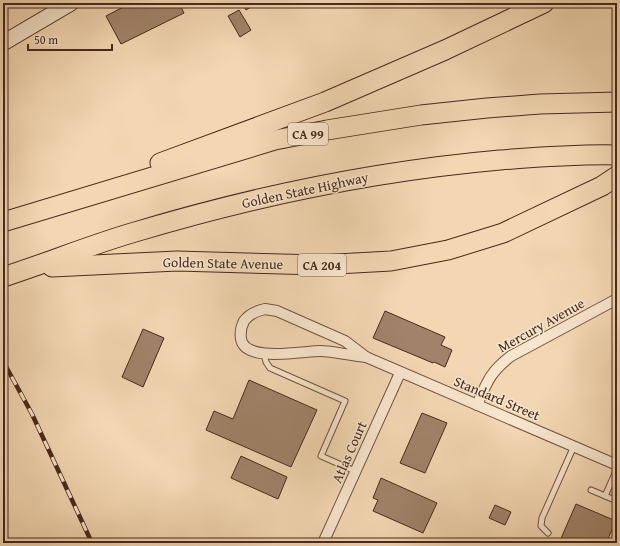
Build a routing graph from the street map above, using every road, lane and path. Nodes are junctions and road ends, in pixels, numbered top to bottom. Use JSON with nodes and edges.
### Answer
{"nodes":[{"id":1,"x":71,"y":3,"type":"edge"},
{"id":2,"x":544,"y":3,"type":"edge"},
{"id":3,"x":3,"y":43,"type":"edge"},
{"id":4,"x":617,"y":102,"type":"edge"},
{"id":5,"x":617,"y":155,"type":"edge"},
{"id":6,"x":610,"y":181,"type":"edge"},
{"id":7,"x":6,"y":221,"type":"edge"},
{"id":8,"x":28,"y":269,"type":"junction"},
{"id":9,"x":3,"y":277,"type":"edge"},
{"id":10,"x":617,"y":299,"type":"edge"},
{"id":11,"x":264,"y":354,"type":"junction"},
{"id":12,"x":366,"y":357,"type":"junction"},
{"id":13,"x":400,"y":373,"type":"junction"},
{"id":14,"x":477,"y":405,"type":"junction"},
{"id":15,"x":574,"y":446,"type":"junction"},
{"id":16,"x":617,"y":465,"type":"edge"},
{"id":17,"x":617,"y":469,"type":"edge"},
{"id":18,"x":355,"y":471,"type":"junction"},
{"id":19,"x":591,"y":490,"type":"dead end"},
{"id":20,"x":605,"y":496,"type":"junction"},
{"id":21,"x":617,"y":501,"type":"edge"},
{"id":22,"x":548,"y":533,"type":"dead end"},
{"id":23,"x":323,"y":543,"type":"edge"}],
"edges":[{"from":1,"to":3,"type":"street"},
{"from":2,"to":7,"type":"highway"},
{"from":4,"to":7,"type":"highway","number":"CA 99"},
{"from":5,"to":8,"type":"highway","name":"Golden State Highway"},
{"from":6,"to":8,"type":"highway","name":"Golden State Avenue","number":"CA 204"},
{"from":8,"to":9,"type":"highway","name":"Golden State Highway"},
{"from":10,"to":14,"type":"street","name":"Mercury Avenue"},
{"from":11,"to":12,"type":"street","name":"Standard Street"},
{"from":11,"to":12,"type":"street","name":"Standard Street"},
{"from":11,"to":18,"type":"lane"},
{"from":12,"to":13,"type":"street","name":"Standard Street"},
{"from":13,"to":14,"type":"street","name":"Standard Street"},
{"from":13,"to":18,"type":"street","name":"Atlas Court"},
{"from":14,"to":15,"type":"street","name":"Standard Street"},
{"from":15,"to":16,"type":"street","name":"Standard Street"},
{"from":15,"to":22,"type":"lane"},
{"from":17,"to":20,"type":"lane"},
{"from":18,"to":23,"type":"street","name":"Atlas Court"},
{"from":19,"to":20,"type":"lane"},
{"from":20,"to":21,"type":"lane"}]}
